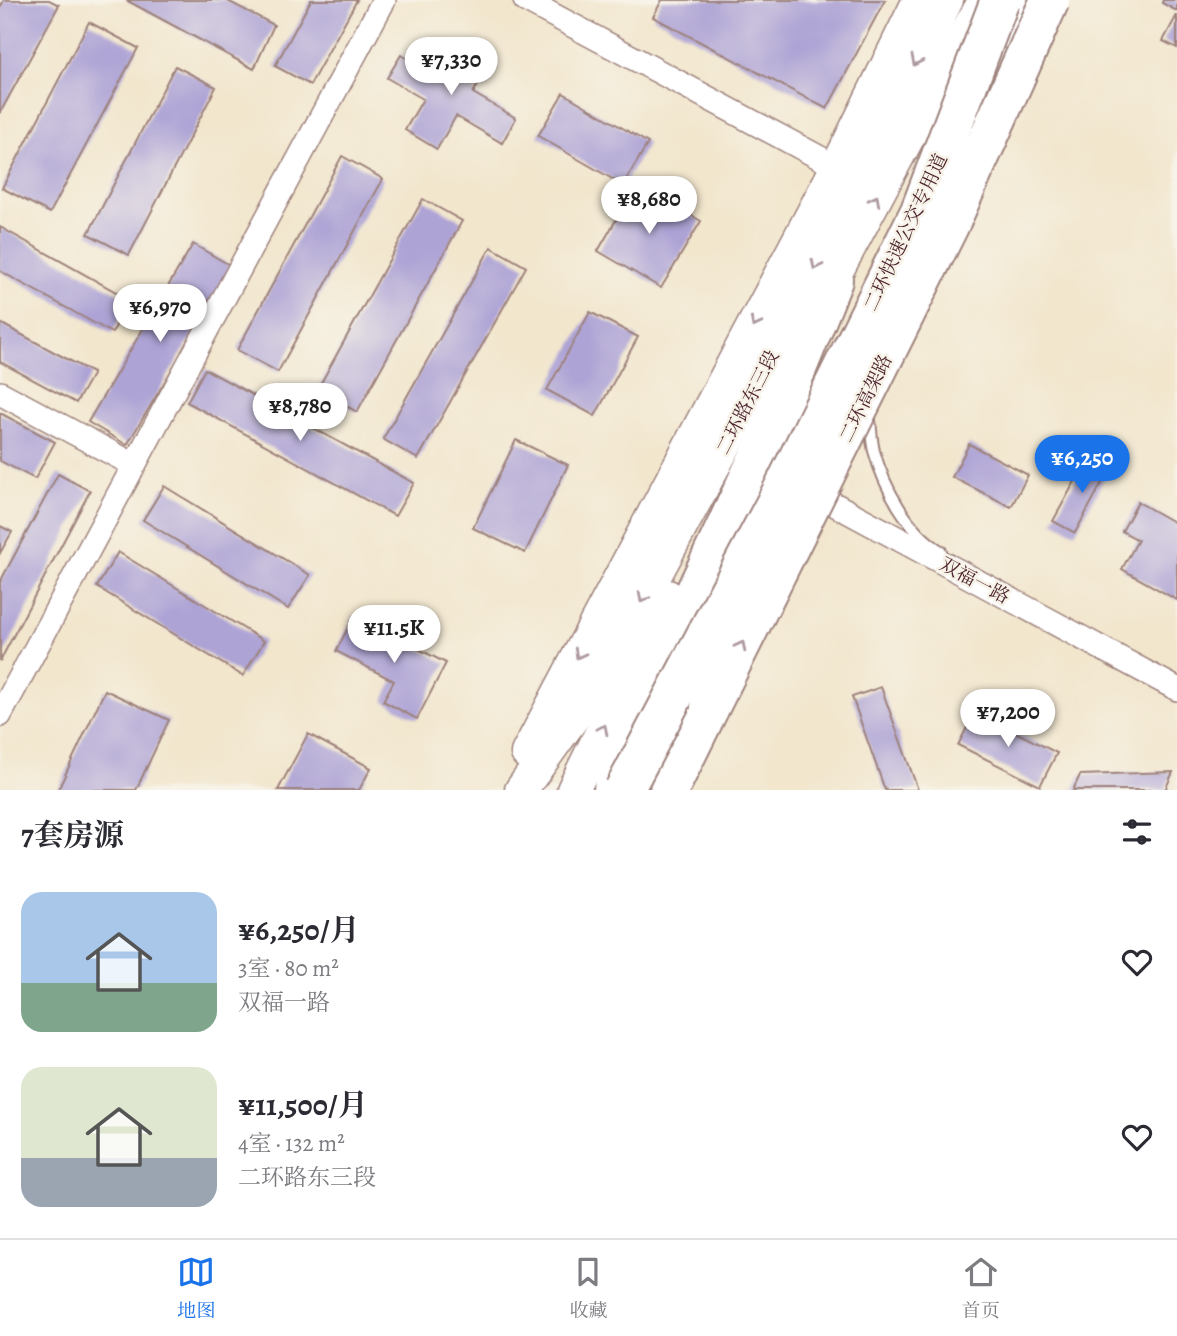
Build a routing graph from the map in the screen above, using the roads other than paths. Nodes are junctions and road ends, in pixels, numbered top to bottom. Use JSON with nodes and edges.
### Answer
{"nodes":[{"id":1,"x":384,"y":0,"type":"edge"},
{"id":2,"x":525,"y":0,"type":"edge"},
{"id":3,"x":919,"y":0,"type":"edge"},
{"id":4,"x":947,"y":0,"type":"edge"},
{"id":5,"x":985,"y":0,"type":"edge"},
{"id":6,"x":1027,"y":5,"type":"edge"},
{"id":7,"x":981,"y":112,"type":"dead end"},
{"id":8,"x":837,"y":167,"type":"junction"},
{"id":9,"x":833,"y":280,"type":"junction"},
{"id":10,"x":876,"y":351,"type":"dead end"},
{"id":11,"x":0,"y":393,"type":"edge"},
{"id":12,"x":134,"y":465,"type":"junction"},
{"id":13,"x":772,"y":471,"type":"junction"},
{"id":14,"x":1177,"y":683,"type":"edge"},
{"id":15,"x":1177,"y":689,"type":"edge"},
{"id":16,"x":710,"y":707,"type":"junction"},
{"id":17,"x":0,"y":715,"type":"edge"},
{"id":18,"x":508,"y":790,"type":"edge"},
{"id":19,"x":521,"y":790,"type":"edge"},
{"id":20,"x":573,"y":790,"type":"edge"},
{"id":21,"x":613,"y":790,"type":"edge"},
{"id":22,"x":624,"y":790,"type":"edge"},
{"id":23,"x":640,"y":790,"type":"edge"},
{"id":24,"x":669,"y":790,"type":"edge"},
{"id":25,"x":697,"y":790,"type":"edge"}],
"edges":[{"from":1,"to":12,"type":"street"},
{"from":2,"to":8,"type":"street"},
{"from":3,"to":8,"type":"main road"},
{"from":4,"to":19,"type":"main road","name":"二环路东三段","one_way":true},
{"from":9,"to":5,"type":"main road","name":"二环路东三段","one_way":true},
{"from":6,"to":7,"type":"lane"},
{"from":6,"to":13,"type":"main road"},
{"from":16,"to":6,"type":"highway","name":"二环高架路","one_way":true,"bridge":true},
{"from":6,"to":22,"type":"highway","name":"二环高架路","bridge":true},
{"from":8,"to":18,"type":"main road","one_way":true},
{"from":20,"to":9,"type":"main road","name":"二环路东三段","one_way":true},
{"from":9,"to":21,"type":"highway"},
{"from":10,"to":14,"type":"lane","bridge":true},
{"from":11,"to":12,"type":"street"},
{"from":12,"to":17,"type":"street"},
{"from":13,"to":15,"type":"street","name":"双福一路"},
{"from":13,"to":23,"type":"main road"},
{"from":16,"to":24,"type":"highway","name":"二环高架路"},
{"from":16,"to":25,"type":"highway"}]}
